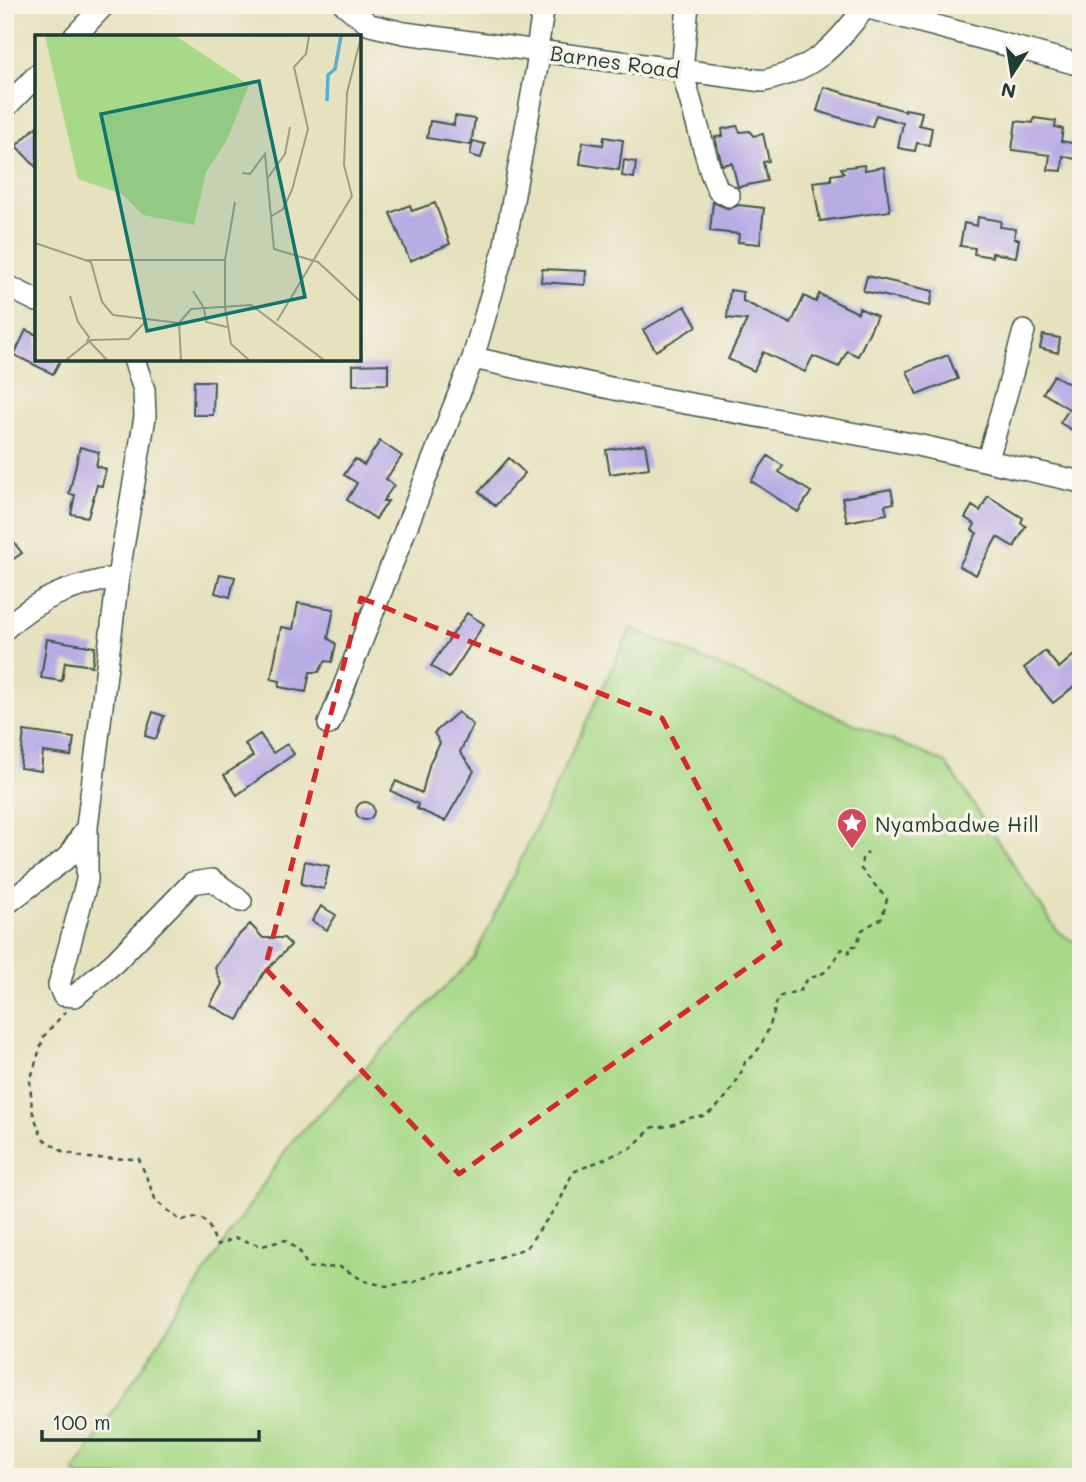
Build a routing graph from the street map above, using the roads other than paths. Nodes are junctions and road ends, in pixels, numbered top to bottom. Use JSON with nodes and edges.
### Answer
{"nodes":[{"id":1,"x":104,"y":5,"type":"edge"},
{"id":2,"x":345,"y":5,"type":"edge"},
{"id":3,"x":544,"y":5,"type":"edge"},
{"id":4,"x":688,"y":5,"type":"edge"},
{"id":5,"x":866,"y":6,"type":"edge"},
{"id":6,"x":76,"y":35,"type":"edge"},
{"id":7,"x":539,"y":50,"type":"junction"},
{"id":8,"x":1080,"y":64,"type":"edge"},
{"id":9,"x":682,"y":71,"type":"junction"},
{"id":10,"x":35,"y":77,"type":"edge"},
{"id":11,"x":5,"y":108,"type":"edge"},
{"id":12,"x":729,"y":196,"type":"dead end"},
{"id":13,"x":5,"y":285,"type":"edge"},
{"id":14,"x":35,"y":300,"type":"edge"},
{"id":15,"x":1024,"y":331,"type":"dead end"},
{"id":16,"x":473,"y":358,"type":"junction"},
{"id":17,"x":134,"y":360,"type":"edge"},
{"id":18,"x":988,"y":459,"type":"junction"},
{"id":19,"x":1081,"y":482,"type":"edge"},
{"id":20,"x":118,"y":577,"type":"junction"},
{"id":21,"x":5,"y":629,"type":"edge"},
{"id":22,"x":329,"y":724,"type":"dead end"},
{"id":23,"x":87,"y":827,"type":"junction"},
{"id":24,"x":241,"y":901,"type":"dead end"},
{"id":25,"x":5,"y":905,"type":"edge"}],
"edges":[{"from":1,"to":6,"type":"street"},
{"from":2,"to":7,"type":"street","name":"Barnes Road"},
{"from":3,"to":7,"type":"street"},
{"from":4,"to":9,"type":"street"},
{"from":5,"to":8,"type":"street"},
{"from":5,"to":9,"type":"street","name":"Barnes Road"},
{"from":7,"to":9,"type":"street","name":"Barnes Road"},
{"from":7,"to":16,"type":"street"},
{"from":9,"to":12,"type":"street"},
{"from":10,"to":11,"type":"street"},
{"from":13,"to":14,"type":"street"},
{"from":15,"to":18,"type":"street"},
{"from":16,"to":18,"type":"street"},
{"from":16,"to":22,"type":"street"},
{"from":17,"to":20,"type":"street"},
{"from":18,"to":19,"type":"street"},
{"from":20,"to":21,"type":"street"},
{"from":20,"to":23,"type":"street"},
{"from":23,"to":24,"type":"street"},
{"from":23,"to":25,"type":"street"}]}
